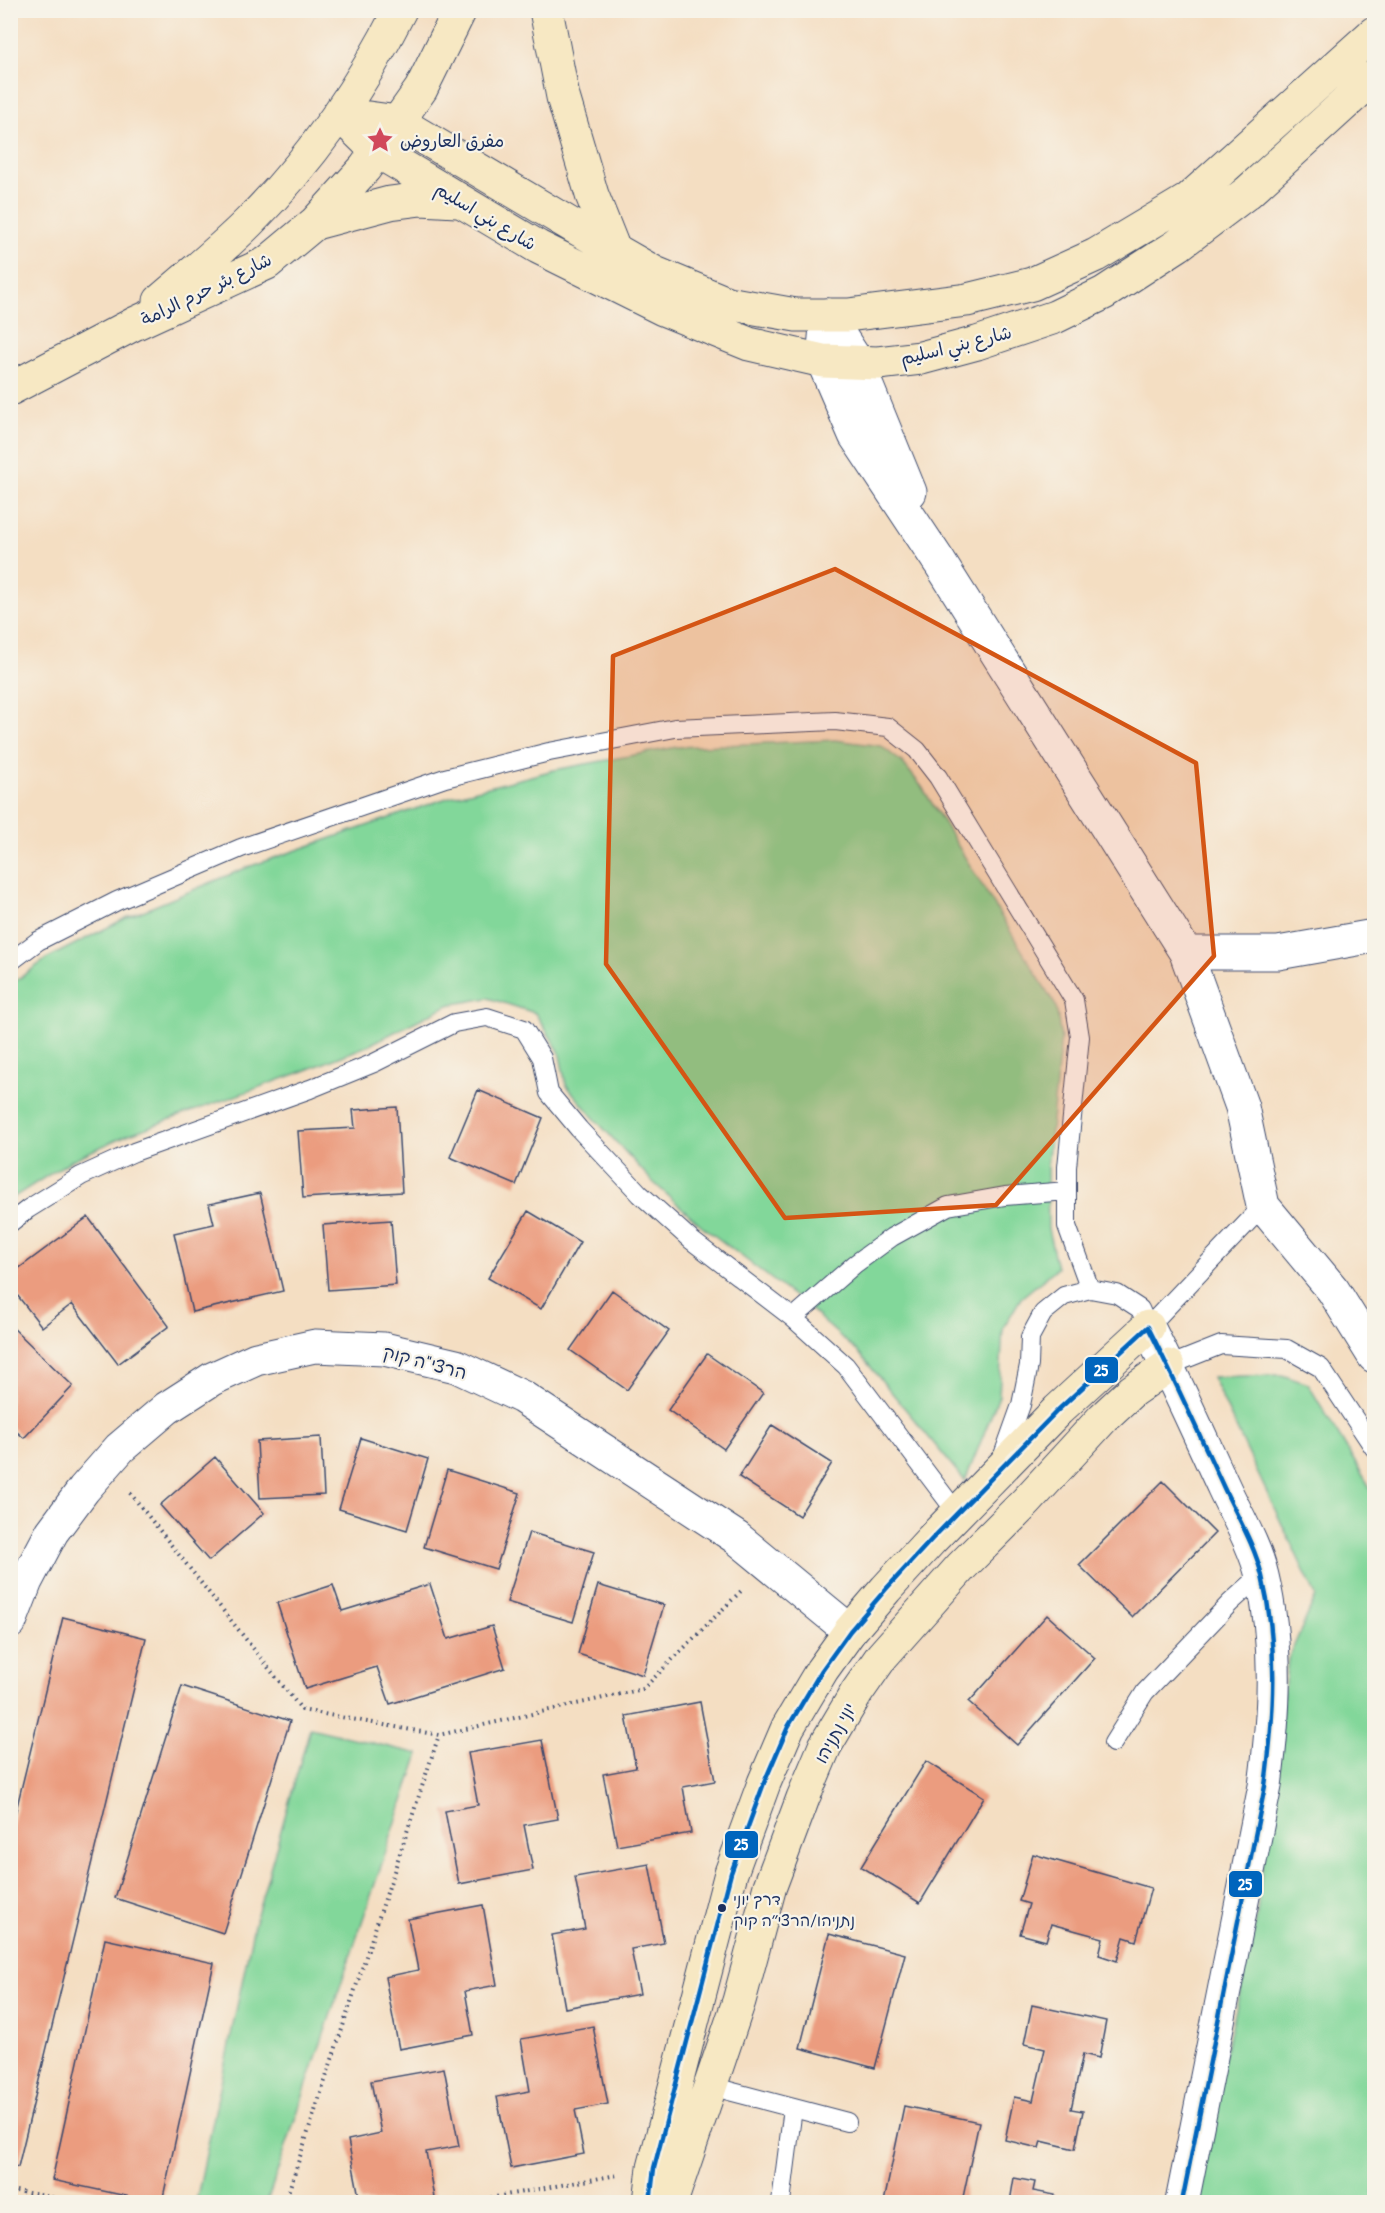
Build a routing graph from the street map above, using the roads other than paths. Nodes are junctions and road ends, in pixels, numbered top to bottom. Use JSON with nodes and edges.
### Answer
{"nodes":[{"id":1,"x":400,"y":10,"type":"edge"},
{"id":2,"x":460,"y":10,"type":"edge"},
{"id":3,"x":546,"y":10,"type":"edge"},
{"id":4,"x":1374,"y":33,"type":"edge"},
{"id":5,"x":1374,"y":77,"type":"edge"},
{"id":6,"x":339,"y":114,"type":"junction"},
{"id":7,"x":398,"y":122,"type":"junction"},
{"id":8,"x":377,"y":151,"type":"junction"},
{"id":9,"x":461,"y":201,"type":"junction"},
{"id":10,"x":315,"y":223,"type":"junction"},
{"id":11,"x":614,"y":250,"type":"junction"},
{"id":12,"x":827,"y":315,"type":"junction"},
{"id":13,"x":134,"y":324,"type":"junction"},
{"id":14,"x":823,"y":361,"type":"junction"},
{"id":15,"x":857,"y":362,"type":"junction"},
{"id":16,"x":10,"y":389,"type":"edge"},
{"id":17,"x":939,"y":563,"type":"junction"},
{"id":18,"x":1374,"y":936,"type":"edge"},
{"id":19,"x":1186,"y":953,"type":"junction"},
{"id":20,"x":10,"y":962,"type":"edge"},
{"id":21,"x":1067,"y":1191,"type":"junction"},
{"id":22,"x":1263,"y":1206,"type":"junction"},
{"id":23,"x":10,"y":1223,"type":"edge"},
{"id":24,"x":1090,"y":1289,"type":"junction"},
{"id":25,"x":793,"y":1318,"type":"junction"},
{"id":26,"x":1148,"y":1327,"type":"junction"},
{"id":27,"x":1374,"y":1356,"type":"edge"},
{"id":28,"x":1168,"y":1366,"type":"junction"},
{"id":29,"x":1374,"y":1448,"type":"edge"},
{"id":30,"x":996,"y":1473,"type":"junction"},
{"id":31,"x":957,"y":1513,"type":"junction"},
{"id":32,"x":1262,"y":1574,"type":"junction"},
{"id":33,"x":10,"y":1622,"type":"edge"},
{"id":34,"x":850,"y":1631,"type":"junction"},
{"id":35,"x":1113,"y":1743,"type":"dead end"},
{"id":36,"x":710,"y":2086,"type":"junction"},
{"id":37,"x":793,"y":2108,"type":"junction"},
{"id":38,"x":848,"y":2122,"type":"dead end"},
{"id":39,"x":650,"y":2202,"type":"edge"},
{"id":40,"x":671,"y":2202,"type":"edge"},
{"id":41,"x":781,"y":2202,"type":"edge"},
{"id":42,"x":1182,"y":2202,"type":"edge"}],
"edges":[{"from":1,"to":6,"type":"main road","name":"شارع بئر حرم الرامة"},
{"from":2,"to":7,"type":"main road","name":"شارع بئر حرم الرامة"},
{"from":3,"to":11,"type":"main road"},
{"from":4,"to":12,"type":"main road"},
{"from":5,"to":15,"type":"main road","name":"شارع بني اسليم"},
{"from":6,"to":7,"type":"main road"},
{"from":6,"to":8,"type":"main road","name":"شارع بني اسليم"},
{"from":6,"to":13,"type":"main road","name":"شارع بئر حرم الرامة"},
{"from":7,"to":8,"type":"main road","name":"شارع بئر حرم الرامة"},
{"from":7,"to":11,"type":"main road"},
{"from":8,"to":9,"type":"main road","name":"شارع بني اسليم"},
{"from":8,"to":10,"type":"main road","name":"شارع بئر حرم الرامة"},
{"from":9,"to":10,"type":"main road"},
{"from":9,"to":14,"type":"main road","name":"شارع بني اسليم"},
{"from":10,"to":13,"type":"main road","name":"شارع بئر حرم الرامة"},
{"from":11,"to":12,"type":"main road"},
{"from":12,"to":14,"type":"street"},
{"from":12,"to":15,"type":"street"},
{"from":13,"to":16,"type":"main road"},
{"from":14,"to":15,"type":"main road","name":"شارع بني اسليم"},
{"from":14,"to":17,"type":"street"},
{"from":15,"to":17,"type":"street"},
{"from":17,"to":19,"type":"street"},
{"from":18,"to":19,"type":"street"},
{"from":19,"to":22,"type":"street"},
{"from":20,"to":21,"type":"lane"},
{"from":21,"to":24,"type":"lane"},
{"from":21,"to":25,"type":"lane"},
{"from":22,"to":26,"type":"lane"},
{"from":22,"to":27,"type":"street"},
{"from":23,"to":25,"type":"lane"},
{"from":24,"to":26,"type":"lane"},
{"from":24,"to":30,"type":"lane"},
{"from":25,"to":31,"type":"lane"},
{"from":26,"to":28,"type":"street"},
{"from":26,"to":30,"type":"main road"},
{"from":28,"to":29,"type":"lane"},
{"from":28,"to":32,"type":"street"},
{"from":28,"to":36,"type":"main road","name":"יוני נתניהו"},
{"from":30,"to":31,"type":"main road"},
{"from":31,"to":34,"type":"main road"},
{"from":32,"to":35,"type":"lane"},
{"from":32,"to":42,"type":"street"},
{"from":33,"to":34,"type":"street","name":"הרצי\"ה קוק"},
{"from":34,"to":39,"type":"main road"},
{"from":36,"to":37,"type":"lane"},
{"from":36,"to":40,"type":"main road","name":"יוני נתניהו"},
{"from":37,"to":38,"type":"lane"},
{"from":37,"to":41,"type":"lane"}]}
